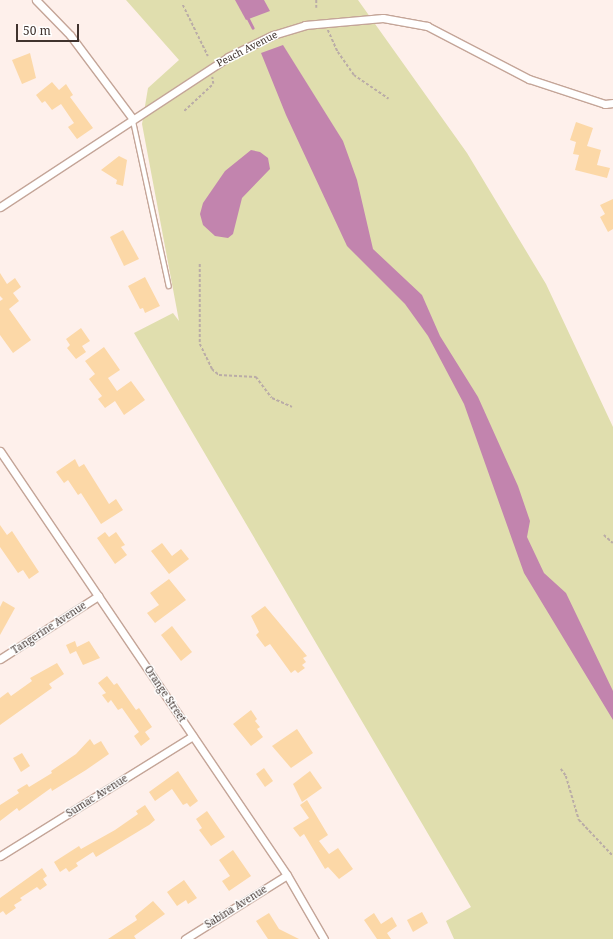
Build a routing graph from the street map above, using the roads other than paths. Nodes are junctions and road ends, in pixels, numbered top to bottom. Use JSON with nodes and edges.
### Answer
{"nodes":[{"id":1,"x":36,"y":0,"type":"edge"},
{"id":2,"x":613,"y":103,"type":"edge"},
{"id":3,"x":132,"y":118,"type":"junction"},
{"id":4,"x":0,"y":207,"type":"edge"},
{"id":5,"x":170,"y":286,"type":"dead end"},
{"id":6,"x":0,"y":451,"type":"edge"},
{"id":7,"x":98,"y":596,"type":"junction"},
{"id":8,"x":0,"y":659,"type":"edge"},
{"id":9,"x":193,"y":736,"type":"junction"},
{"id":10,"x":0,"y":856,"type":"edge"},
{"id":11,"x":287,"y":875,"type":"junction"},
{"id":12,"x":185,"y":939,"type":"edge"},
{"id":13,"x":324,"y":939,"type":"edge"}],
"edges":[{"from":1,"to":3,"type":"street"},
{"from":2,"to":3,"type":"street","name":"Peach Avenue"},
{"from":3,"to":4,"type":"street","name":"Peach Avenue"},
{"from":3,"to":5,"type":"lane"},
{"from":6,"to":7,"type":"street","name":"Orange Street"},
{"from":7,"to":8,"type":"street","name":"Tangerine Avenue"},
{"from":7,"to":9,"type":"street","name":"Orange Street"},
{"from":9,"to":10,"type":"street","name":"Sumac Avenue"},
{"from":9,"to":11,"type":"street","name":"Orange Street"},
{"from":11,"to":12,"type":"street","name":"Sabina Avenue"},
{"from":11,"to":13,"type":"street","name":"Orange Street"}]}
